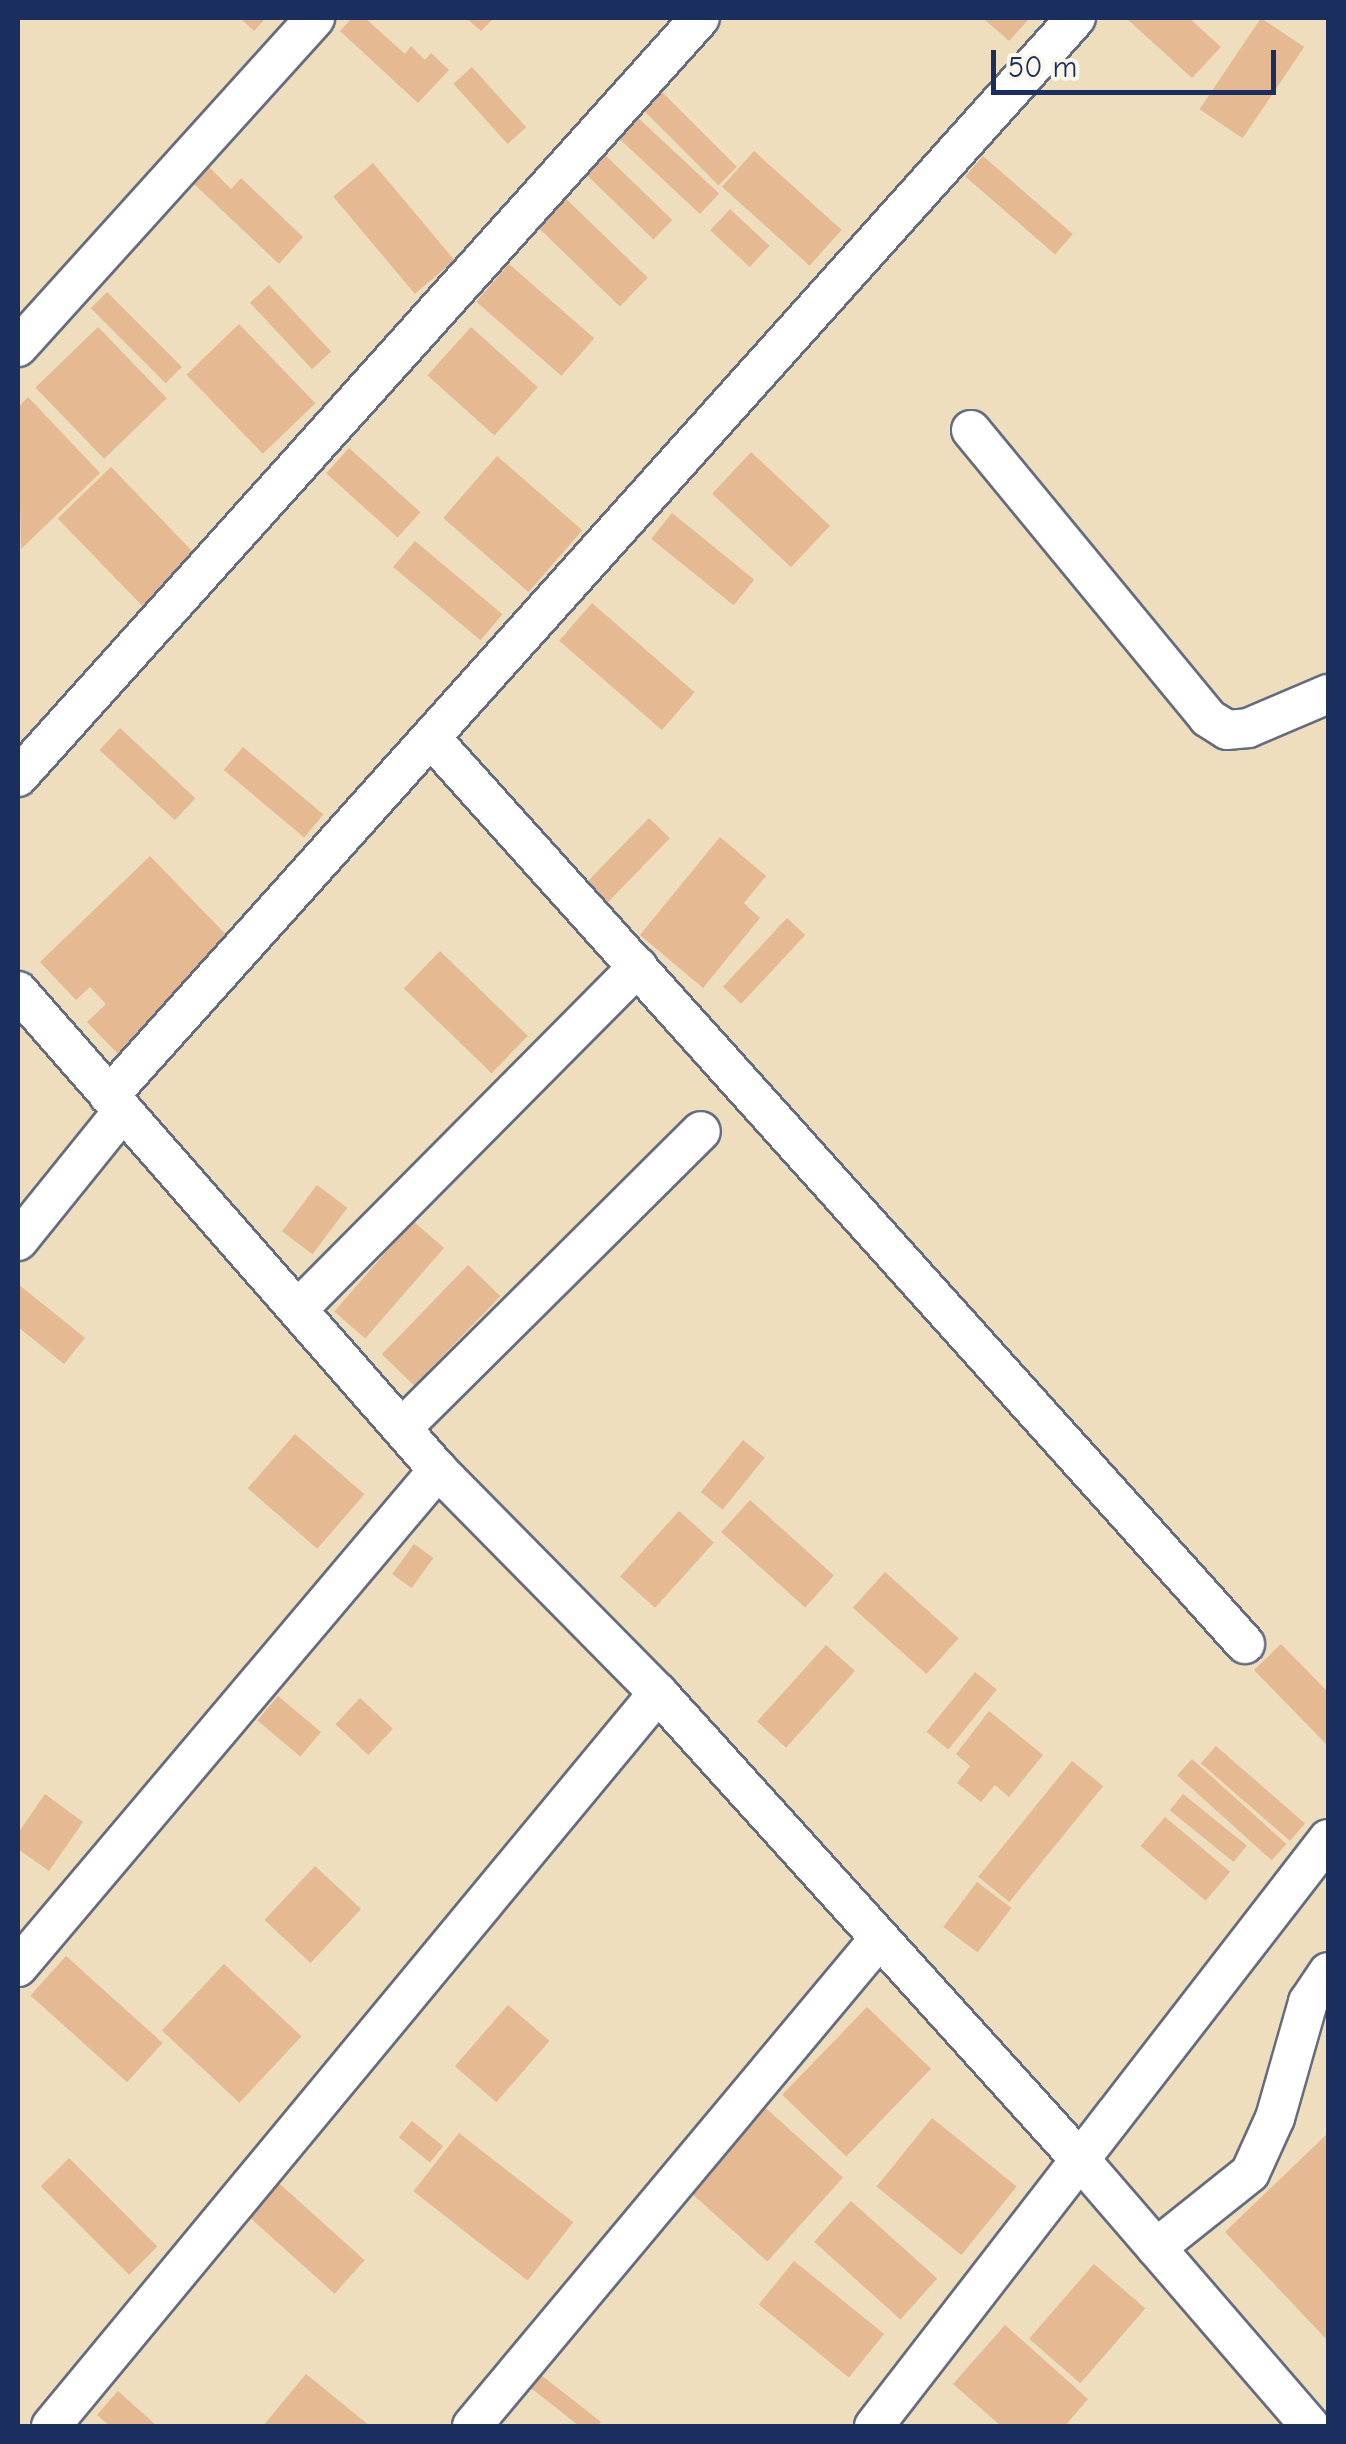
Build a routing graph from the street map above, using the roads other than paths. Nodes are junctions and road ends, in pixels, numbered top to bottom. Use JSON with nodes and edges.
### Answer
{"nodes":[{"id":1,"x":315,"y":18,"type":"edge"},
{"id":2,"x":700,"y":18,"type":"edge"},
{"id":3,"x":1076,"y":18,"type":"edge"},
{"id":4,"x":18,"y":346,"type":"edge"},
{"id":5,"x":971,"y":430,"type":"dead end"},
{"id":6,"x":1328,"y":694,"type":"edge"},
{"id":7,"x":431,"y":738,"type":"junction"},
{"id":8,"x":18,"y":777,"type":"edge"},
{"id":9,"x":638,"y":966,"type":"junction"},
{"id":10,"x":18,"y":992,"type":"edge"},
{"id":11,"x":116,"y":1104,"type":"junction"},
{"id":12,"x":702,"y":1130,"type":"dead end"},
{"id":13,"x":18,"y":1241,"type":"edge"},
{"id":14,"x":299,"y":1308,"type":"junction"},
{"id":15,"x":402,"y":1428,"type":"junction"},
{"id":16,"x":438,"y":1470,"type":"junction"},
{"id":17,"x":1246,"y":1644,"type":"dead end"},
{"id":18,"x":658,"y":1693,"type":"junction"},
{"id":19,"x":1328,"y":1838,"type":"edge"},
{"id":20,"x":878,"y":1940,"type":"junction"},
{"id":21,"x":18,"y":1967,"type":"edge"},
{"id":22,"x":1322,"y":1992,"type":"edge"},
{"id":23,"x":1083,"y":2163,"type":"junction"},
{"id":24,"x":1156,"y":2248,"type":"junction"},
{"id":25,"x":51,"y":2426,"type":"edge"},
{"id":26,"x":472,"y":2426,"type":"edge"},
{"id":27,"x":874,"y":2426,"type":"edge"},
{"id":28,"x":1310,"y":2426,"type":"edge"}],
"edges":[{"from":1,"to":4,"type":"street"},
{"from":2,"to":8,"type":"street"},
{"from":3,"to":7,"type":"street"},
{"from":5,"to":6,"type":"street"},
{"from":7,"to":9,"type":"street"},
{"from":7,"to":11,"type":"street"},
{"from":9,"to":14,"type":"street"},
{"from":9,"to":17,"type":"street"},
{"from":10,"to":11,"type":"street"},
{"from":11,"to":13,"type":"street"},
{"from":11,"to":14,"type":"street"},
{"from":12,"to":15,"type":"street"},
{"from":14,"to":15,"type":"street"},
{"from":15,"to":16,"type":"street"},
{"from":16,"to":18,"type":"street"},
{"from":16,"to":21,"type":"street"},
{"from":18,"to":20,"type":"street"},
{"from":18,"to":25,"type":"street"},
{"from":19,"to":23,"type":"street"},
{"from":20,"to":23,"type":"street"},
{"from":20,"to":26,"type":"street"},
{"from":22,"to":24,"type":"street"},
{"from":23,"to":24,"type":"street"},
{"from":23,"to":27,"type":"street"},
{"from":24,"to":28,"type":"street"}]}
